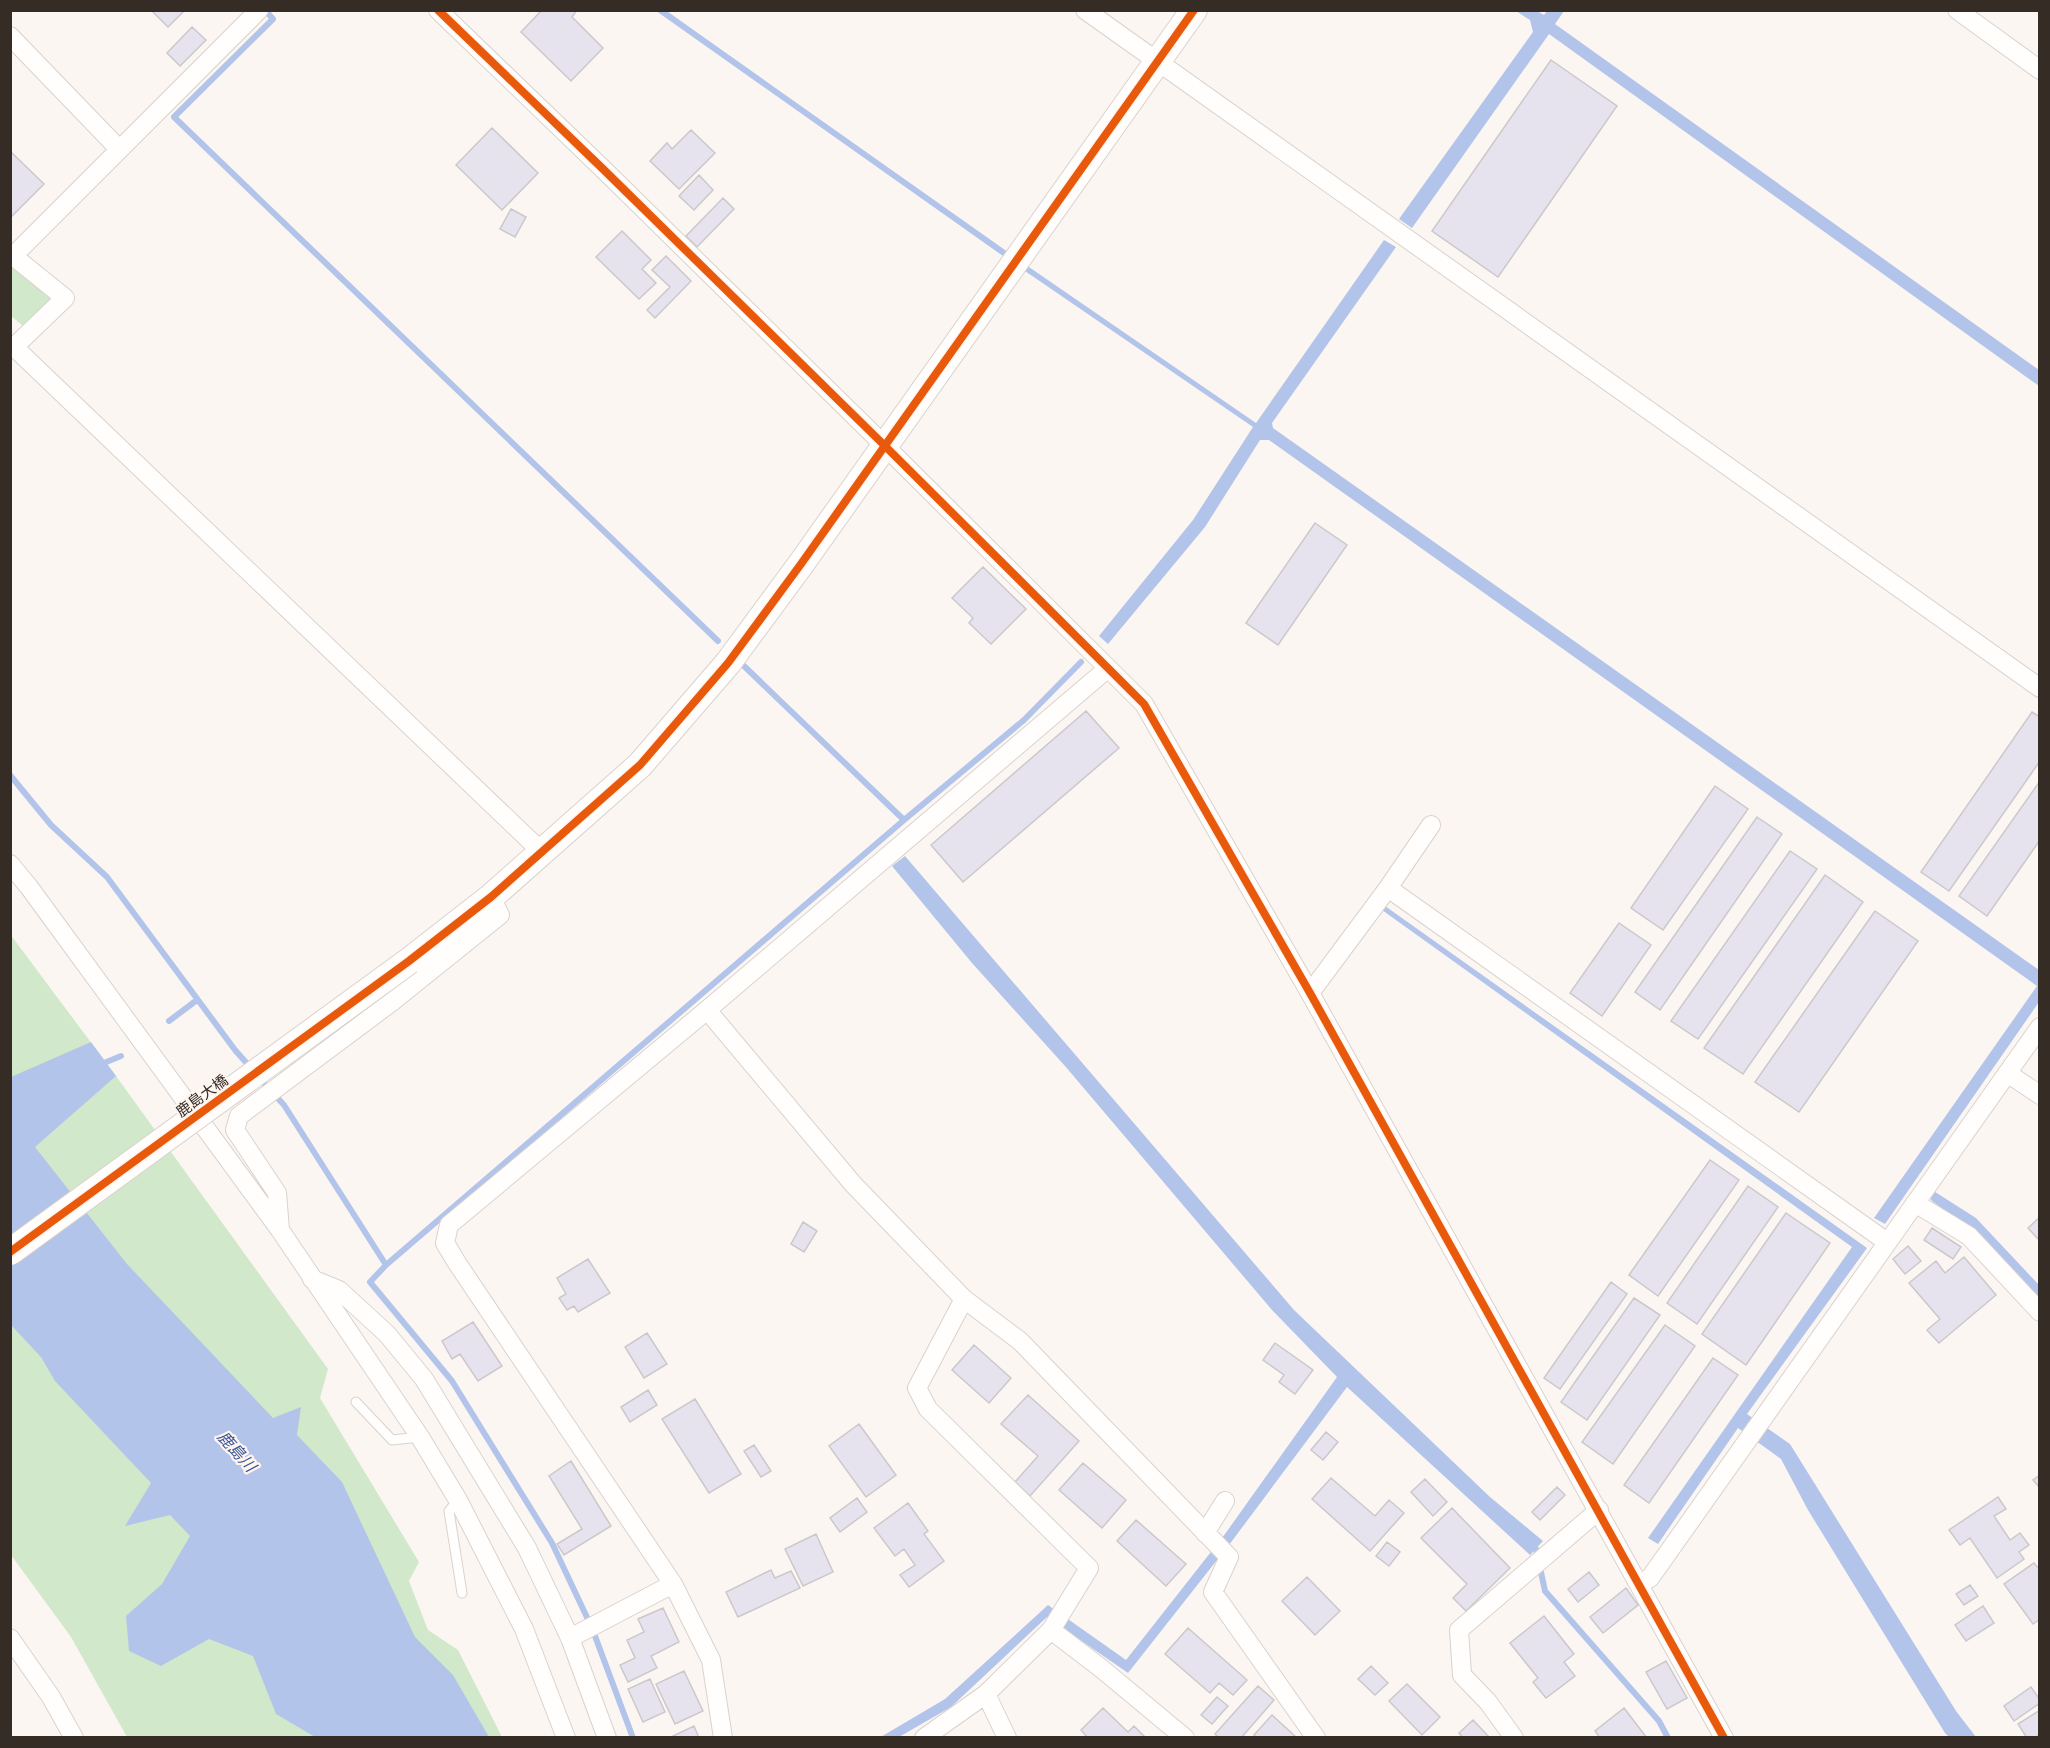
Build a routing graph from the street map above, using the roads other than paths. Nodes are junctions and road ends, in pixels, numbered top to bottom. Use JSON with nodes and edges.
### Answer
{"nodes":[{"id":1,"x":438,"y":10,"type":"edge"},
{"id":2,"x":1085,"y":10,"type":"edge"},
{"id":3,"x":1194,"y":10,"type":"edge"},
{"id":4,"x":1957,"y":10,"type":"edge"},
{"id":5,"x":256,"y":13,"type":"edge"},
{"id":6,"x":10,"y":36,"type":"edge"},
{"id":7,"x":1157,"y":62,"type":"junction"},
{"id":8,"x":2040,"y":70,"type":"edge"},
{"id":9,"x":118,"y":149,"type":"junction"},
{"id":10,"x":884,"y":445,"type":"junction"},
{"id":11,"x":1107,"y":669,"type":"junction"},
{"id":12,"x":2040,"y":688,"type":"edge"},
{"id":13,"x":1431,"y":825,"type":"dead end"},
{"id":14,"x":543,"y":853,"type":"junction"},
{"id":15,"x":10,"y":864,"type":"edge"},
{"id":16,"x":1388,"y":888,"type":"junction"},
{"id":17,"x":491,"y":897,"type":"junction"},
{"id":18,"x":1310,"y":993,"type":"junction"},
{"id":19,"x":707,"y":1010,"type":"junction"},
{"id":20,"x":2040,"y":1027,"type":"edge"},
{"id":21,"x":2007,"y":1073,"type":"junction"},
{"id":22,"x":2040,"y":1095,"type":"edge"},
{"id":23,"x":1915,"y":1203,"type":"junction"},
{"id":24,"x":280,"y":1230,"type":"junction"},
{"id":25,"x":1887,"y":1242,"type":"junction"},
{"id":26,"x":10,"y":1252,"type":"edge"},
{"id":27,"x":312,"y":1280,"type":"junction"},
{"id":28,"x":964,"y":1299,"type":"junction"},
{"id":29,"x":2040,"y":1312,"type":"edge"},
{"id":30,"x":356,"y":1402,"type":"dead end"},
{"id":31,"x":420,"y":1437,"type":"junction"},
{"id":32,"x":458,"y":1500,"type":"junction"},
{"id":33,"x":1225,"y":1500,"type":"dead end"},
{"id":34,"x":1599,"y":1510,"type":"junction"},
{"id":35,"x":1208,"y":1536,"type":"junction"},
{"id":36,"x":673,"y":1584,"type":"junction"},
{"id":37,"x":1639,"y":1584,"type":"junction"},
{"id":38,"x":462,"y":1593,"type":"dead end"},
{"id":39,"x":1051,"y":1630,"type":"junction"},
{"id":40,"x":575,"y":1635,"type":"junction"},
{"id":41,"x":10,"y":1638,"type":"edge"},
{"id":42,"x":986,"y":1694,"type":"junction"},
{"id":43,"x":74,"y":1737,"type":"edge"},
{"id":44,"x":566,"y":1737,"type":"edge"},
{"id":45,"x":607,"y":1737,"type":"edge"},
{"id":46,"x":723,"y":1737,"type":"edge"},
{"id":47,"x":924,"y":1737,"type":"edge"},
{"id":48,"x":1007,"y":1737,"type":"edge"},
{"id":49,"x":1185,"y":1737,"type":"edge"},
{"id":50,"x":1316,"y":1737,"type":"edge"},
{"id":51,"x":1514,"y":1737,"type":"edge"},
{"id":52,"x":1724,"y":1737,"type":"edge"}],
"edges":[{"from":1,"to":10,"type":"street"},
{"from":2,"to":7,"type":"street"},
{"from":3,"to":7,"type":"street","name":"鹿島大橋"},
{"from":4,"to":8,"type":"street"},
{"from":5,"to":9,"type":"street"},
{"from":6,"to":9,"type":"street"},
{"from":7,"to":10,"type":"street","name":"鹿島大橋"},
{"from":7,"to":12,"type":"street"},
{"from":9,"to":14,"type":"street"},
{"from":10,"to":11,"type":"street"},
{"from":10,"to":14,"type":"street","name":"鹿島大橋"},
{"from":11,"to":18,"type":"street"},
{"from":11,"to":19,"type":"street"},
{"from":13,"to":16,"type":"street"},
{"from":14,"to":17,"type":"street","name":"鹿島大橋"},
{"from":15,"to":24,"type":"street"},
{"from":16,"to":18,"type":"street"},
{"from":16,"to":25,"type":"street"},
{"from":17,"to":24,"type":"street"},
{"from":17,"to":26,"type":"street","name":"鹿島大橋","bridge":true},
{"from":18,"to":34,"type":"street"},
{"from":19,"to":28,"type":"street"},
{"from":19,"to":36,"type":"street"},
{"from":20,"to":21,"type":"street"},
{"from":21,"to":22,"type":"street"},
{"from":21,"to":23,"type":"street"},
{"from":23,"to":25,"type":"street"},
{"from":23,"to":29,"type":"street"},
{"from":24,"to":27,"type":"street"},
{"from":25,"to":37,"type":"street"},
{"from":27,"to":31,"type":"street"},
{"from":27,"to":40,"type":"street"},
{"from":28,"to":35,"type":"street"},
{"from":28,"to":39,"type":"street"},
{"from":30,"to":31,"type":"lane"},
{"from":31,"to":32,"type":"street"},
{"from":32,"to":38,"type":"lane"},
{"from":32,"to":44,"type":"street"},
{"from":33,"to":35,"type":"street"},
{"from":34,"to":37,"type":"street"},
{"from":34,"to":51,"type":"street"},
{"from":35,"to":50,"type":"street"},
{"from":36,"to":40,"type":"street"},
{"from":36,"to":46,"type":"street"},
{"from":37,"to":52,"type":"street"},
{"from":39,"to":42,"type":"street"},
{"from":39,"to":49,"type":"street"},
{"from":40,"to":45,"type":"street"},
{"from":41,"to":43,"type":"street"},
{"from":42,"to":47,"type":"street"},
{"from":42,"to":48,"type":"street"}]}
